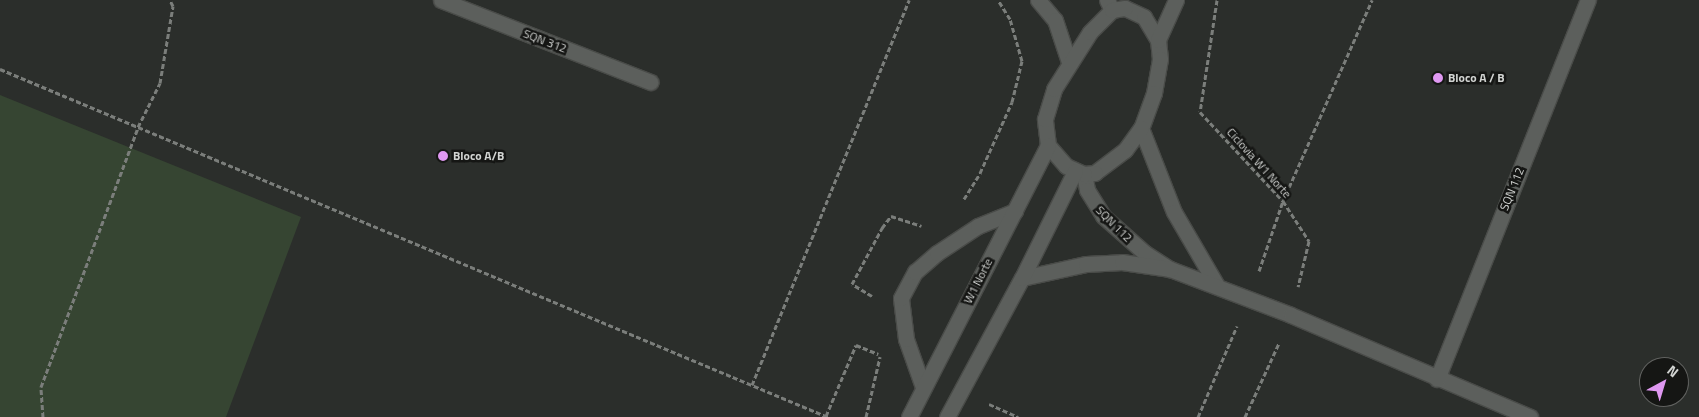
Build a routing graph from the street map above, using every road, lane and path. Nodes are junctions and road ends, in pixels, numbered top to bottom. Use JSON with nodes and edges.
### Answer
{"nodes":[{"id":1,"x":170,"y":0,"type":"edge"},
{"id":2,"x":440,"y":0,"type":"edge"},
{"id":3,"x":909,"y":0,"type":"edge"},
{"id":4,"x":998,"y":0,"type":"edge"},
{"id":5,"x":1038,"y":0,"type":"edge"},
{"id":6,"x":1176,"y":0,"type":"edge"},
{"id":7,"x":1217,"y":0,"type":"edge"},
{"id":8,"x":1372,"y":0,"type":"edge"},
{"id":9,"x":1588,"y":0,"type":"edge"},
{"id":10,"x":1118,"y":4,"type":"edge"},
{"id":11,"x":1158,"y":40,"type":"junction"},
{"id":12,"x":1069,"y":62,"type":"junction"},
{"id":13,"x":0,"y":69,"type":"edge"},
{"id":14,"x":650,"y":82,"type":"dead end"},
{"id":15,"x":138,"y":128,"type":"junction"},
{"id":16,"x":1141,"y":128,"type":"junction"},
{"id":17,"x":1048,"y":145,"type":"junction"},
{"id":18,"x":1080,"y":172,"type":"junction"},
{"id":19,"x":1283,"y":201,"type":"junction"},
{"id":20,"x":955,"y":205,"type":"dead end"},
{"id":21,"x":1014,"y":210,"type":"junction"},
{"id":22,"x":925,"y":224,"type":"dead end"},
{"id":23,"x":1170,"y":269,"type":"junction"},
{"id":24,"x":1022,"y":278,"type":"junction"},
{"id":25,"x":1216,"y":284,"type":"junction"},
{"id":26,"x":875,"y":298,"type":"dead end"},
{"id":27,"x":1250,"y":298,"type":"junction"},
{"id":28,"x":1291,"y":315,"type":"junction"},
{"id":29,"x":883,"y":346,"type":"dead end"},
{"id":30,"x":881,"y":354,"type":"junction"},
{"id":31,"x":1437,"y":379,"type":"junction"},
{"id":32,"x":752,"y":386,"type":"junction"},
{"id":33,"x":923,"y":387,"type":"junction"},
{"id":34,"x":43,"y":417,"type":"edge"},
{"id":35,"x":826,"y":417,"type":"edge"},
{"id":36,"x":866,"y":417,"type":"edge"},
{"id":37,"x":909,"y":417,"type":"edge"},
{"id":38,"x":946,"y":417,"type":"edge"},
{"id":39,"x":1198,"y":417,"type":"edge"},
{"id":40,"x":1245,"y":417,"type":"edge"},
{"id":41,"x":1530,"y":417,"type":"edge"}],
"edges":[{"from":1,"to":15,"type":"path"},
{"from":2,"to":14,"type":"street","name":"SQN 312"},
{"from":3,"to":32,"type":"path"},
{"from":4,"to":20,"type":"path"},
{"from":5,"to":12,"type":"street"},
{"from":6,"to":11,"type":"street"},
{"from":7,"to":19,"type":"path","name":"Ciclovia W1 Norte"},
{"from":8,"to":19,"type":"path"},
{"from":9,"to":31,"type":"street","name":"SQN 112"},
{"from":10,"to":11,"type":"street"},
{"from":10,"to":12,"type":"street"},
{"from":11,"to":16,"type":"street"},
{"from":12,"to":17,"type":"street"},
{"from":13,"to":15,"type":"path"},
{"from":15,"to":32,"type":"path"},
{"from":15,"to":34,"type":"path"},
{"from":16,"to":18,"type":"street"},
{"from":16,"to":25,"type":"street"},
{"from":17,"to":18,"type":"street"},
{"from":17,"to":21,"type":"street","name":"W1 Norte"},
{"from":18,"to":23,"type":"street","name":"SQN 112"},
{"from":18,"to":24,"type":"street"},
{"from":19,"to":27,"type":"path"},
{"from":19,"to":28,"type":"path","name":"Ciclovia W1 Norte"},
{"from":21,"to":33,"type":"street","name":"W1 Norte"},
{"from":21,"to":33,"type":"street"},
{"from":22,"to":26,"type":"path"},
{"from":23,"to":24,"type":"street"},
{"from":23,"to":25,"type":"street","name":"SQN 112"},
{"from":24,"to":38,"type":"street"},
{"from":25,"to":27,"type":"street","name":"SQN 112"},
{"from":27,"to":28,"type":"street","name":"SQN 112"},
{"from":27,"to":39,"type":"path"},
{"from":28,"to":31,"type":"street","name":"SQN 112"},
{"from":28,"to":40,"type":"path","name":"Ciclovia W1 Norte"},
{"from":29,"to":30,"type":"path"},
{"from":30,"to":35,"type":"path"},
{"from":30,"to":36,"type":"path"},
{"from":31,"to":41,"type":"street","name":"SQN 112"},
{"from":32,"to":35,"type":"path"},
{"from":33,"to":37,"type":"street","name":"W1 Norte"}]}
